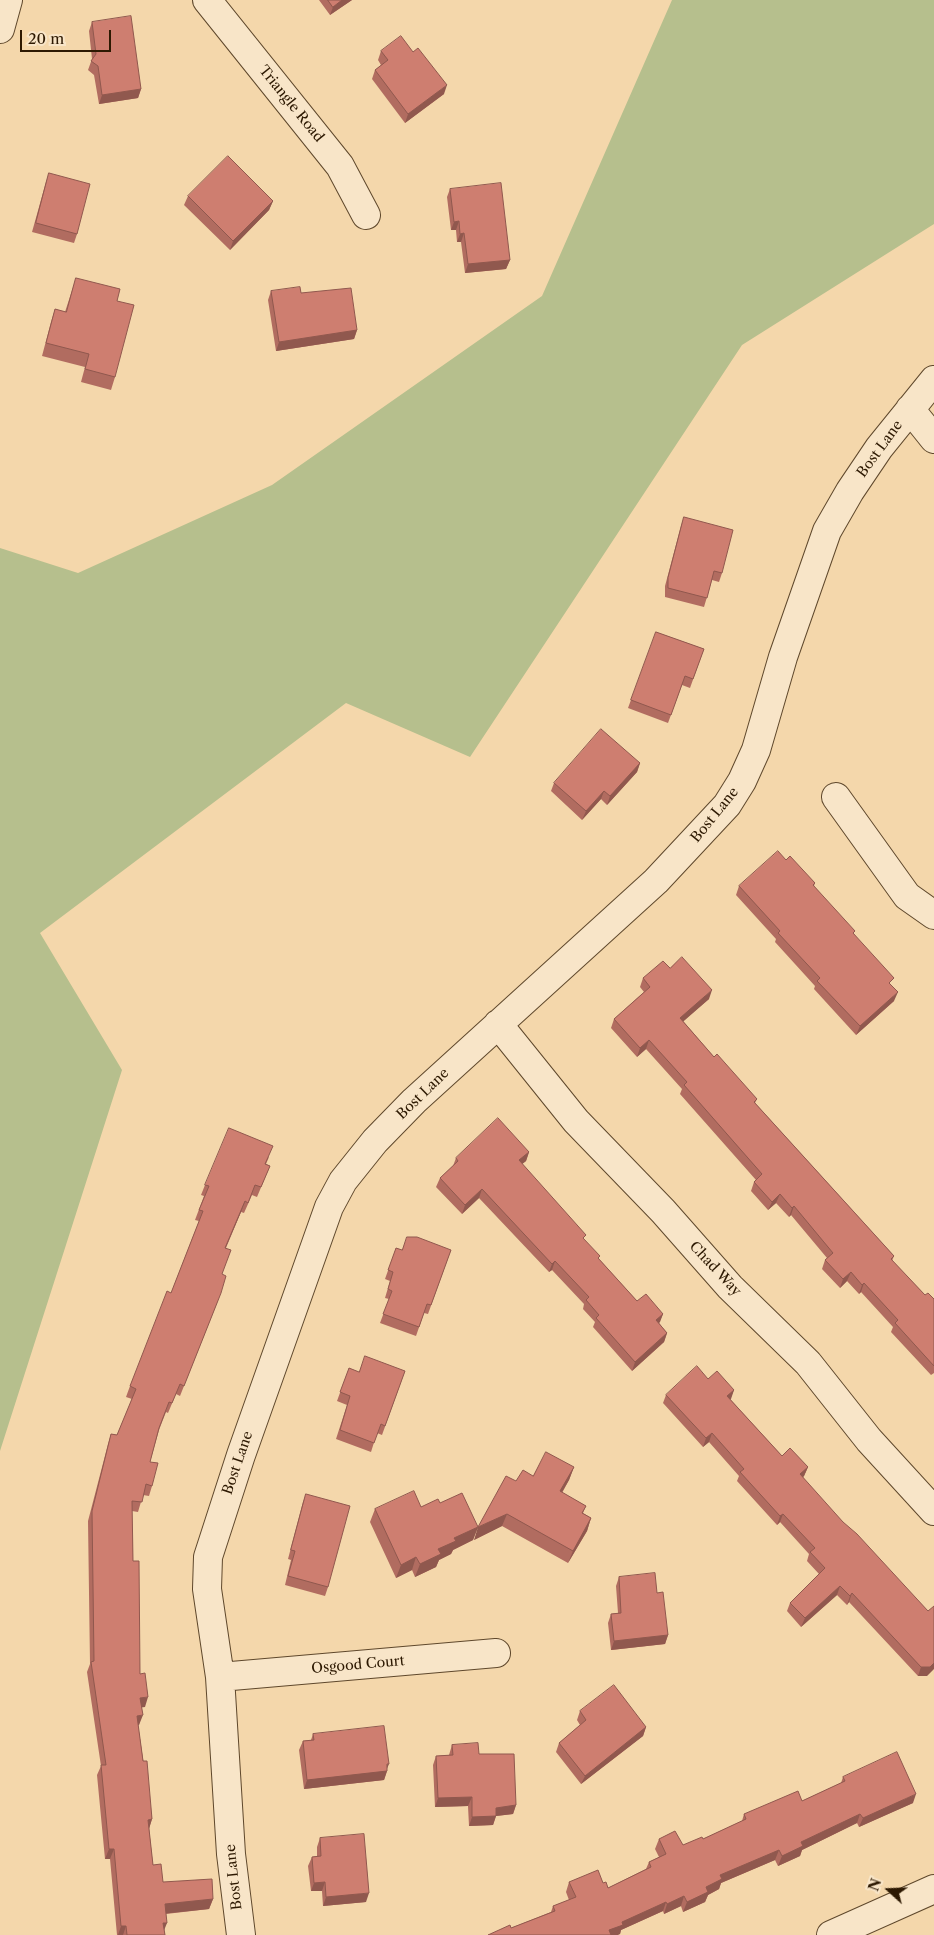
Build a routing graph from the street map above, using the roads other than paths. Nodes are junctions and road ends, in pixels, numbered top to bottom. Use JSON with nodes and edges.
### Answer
{"nodes":[{"id":1,"x":8,"y":0,"type":"edge"},
{"id":2,"x":207,"y":0,"type":"edge"},
{"id":3,"x":0,"y":29,"type":"edge"},
{"id":4,"x":366,"y":215,"type":"dead end"},
{"id":5,"x":934,"y":380,"type":"edge"},
{"id":6,"x":910,"y":409,"type":"junction"},
{"id":7,"x":934,"y":438,"type":"edge"},
{"id":8,"x":836,"y":796,"type":"dead end"},
{"id":9,"x":934,"y":916,"type":"edge"},
{"id":10,"x":498,"y":1024,"type":"junction"},
{"id":11,"x":934,"y":1511,"type":"edge"},
{"id":12,"x":496,"y":1653,"type":"dead end"},
{"id":13,"x":220,"y":1677,"type":"junction"},
{"id":14,"x":934,"y":1889,"type":"edge"},
{"id":15,"x":241,"y":1935,"type":"edge"},
{"id":16,"x":830,"y":1935,"type":"edge"}],
"edges":[{"from":1,"to":3,"type":"street"},
{"from":2,"to":4,"type":"street","name":"Triangle Road"},
{"from":5,"to":6,"type":"street","name":"Bost Lane"},
{"from":6,"to":7,"type":"street"},
{"from":6,"to":10,"type":"street","name":"Bost Lane"},
{"from":8,"to":9,"type":"street"},
{"from":10,"to":11,"type":"street","name":"Chad Way"},
{"from":10,"to":13,"type":"street","name":"Bost Lane"},
{"from":12,"to":13,"type":"street","name":"Osgood Court"},
{"from":13,"to":15,"type":"street","name":"Bost Lane"},
{"from":14,"to":16,"type":"street"}]}
